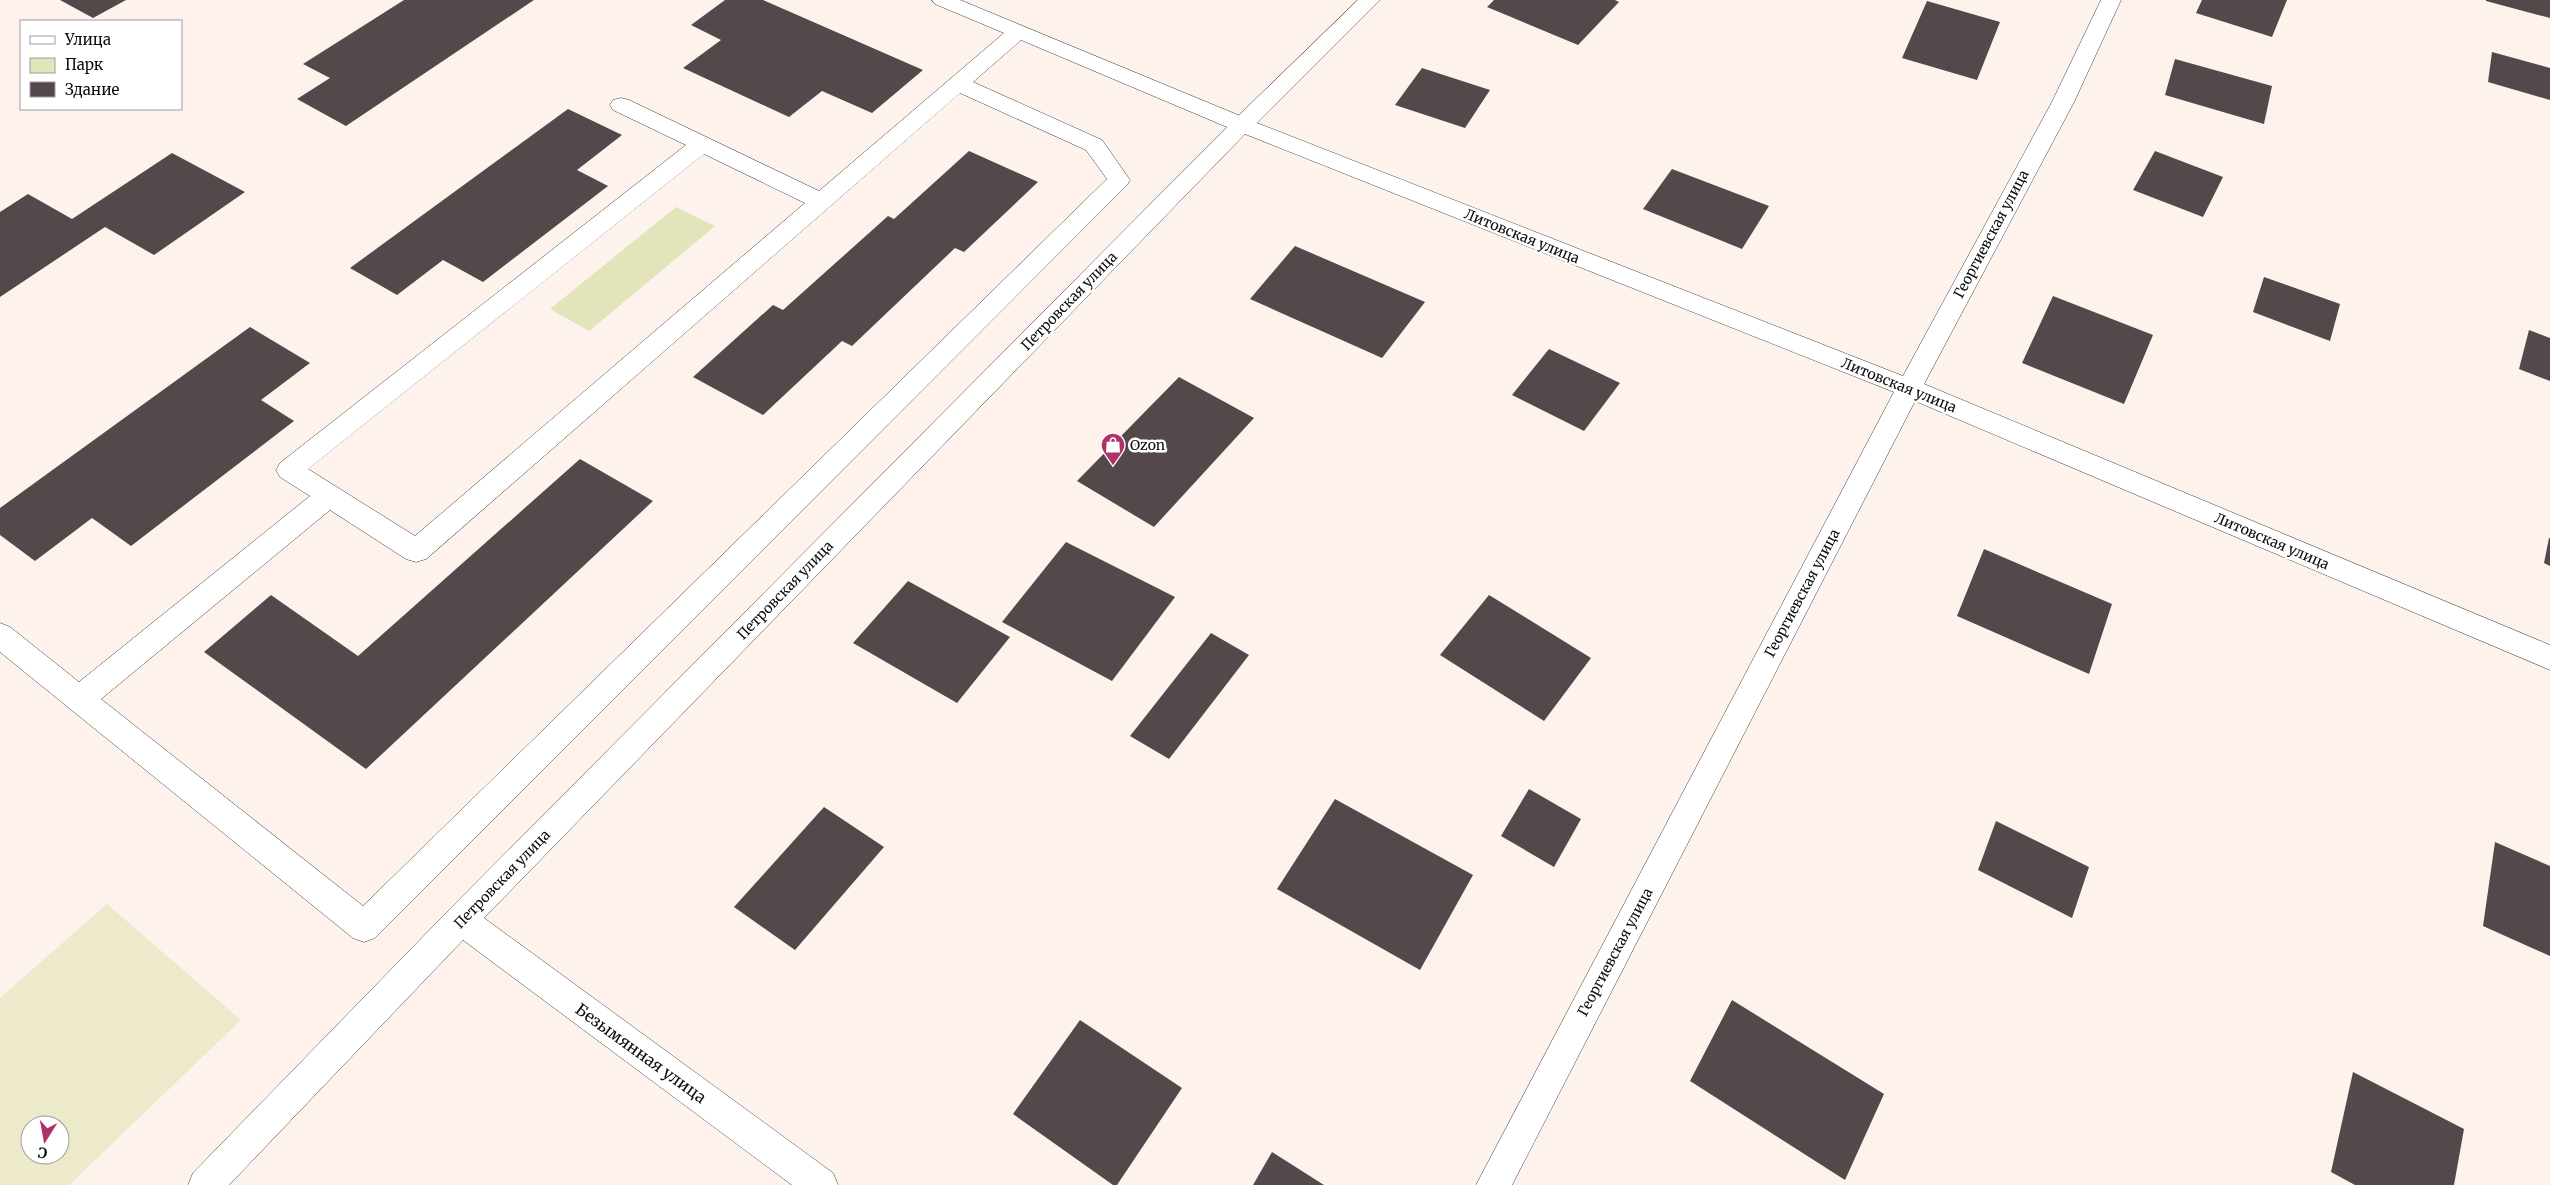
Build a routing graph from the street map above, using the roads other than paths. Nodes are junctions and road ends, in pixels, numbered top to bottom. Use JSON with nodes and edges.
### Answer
{"nodes":[{"id":1,"x":942,"y":0,"type":"edge"},
{"id":2,"x":1370,"y":0,"type":"edge"},
{"id":3,"x":2111,"y":0,"type":"edge"},
{"id":4,"x":1018,"y":32,"type":"junction"},
{"id":5,"x":958,"y":84,"type":"junction"},
{"id":6,"x":621,"y":105,"type":"dead end"},
{"id":7,"x":1242,"y":125,"type":"junction"},
{"id":8,"x":702,"y":144,"type":"junction"},
{"id":9,"x":822,"y":202,"type":"junction"},
{"id":10,"x":1909,"y":388,"type":"junction"},
{"id":11,"x":330,"y":495,"type":"junction"},
{"id":12,"x":0,"y":635,"type":"edge"},
{"id":13,"x":2550,"y":658,"type":"edge"},
{"id":14,"x":79,"y":699,"type":"junction"},
{"id":15,"x":461,"y":920,"type":"junction"},
{"id":16,"x":205,"y":1185,"type":"edge"},
{"id":17,"x":821,"y":1185,"type":"edge"},
{"id":18,"x":1493,"y":1185,"type":"edge"}],
"edges":[{"from":1,"to":4,"type":"street","name":"Литовская улица"},
{"from":2,"to":7,"type":"street","name":"Петровская улица"},
{"from":3,"to":10,"type":"street","name":"Георгиевская улица"},
{"from":4,"to":5,"type":"street"},
{"from":4,"to":7,"type":"street","name":"Литовская улица"},
{"from":5,"to":9,"type":"street"},
{"from":5,"to":14,"type":"street"},
{"from":6,"to":8,"type":"street"},
{"from":7,"to":10,"type":"street","name":"Литовская улица"},
{"from":7,"to":15,"type":"street","name":"Петровская улица"},
{"from":8,"to":9,"type":"street"},
{"from":8,"to":11,"type":"street"},
{"from":9,"to":11,"type":"street"},
{"from":10,"to":13,"type":"street","name":"Литовская улица"},
{"from":10,"to":18,"type":"street","name":"Георгиевская улица"},
{"from":11,"to":14,"type":"street"},
{"from":12,"to":14,"type":"street"},
{"from":15,"to":16,"type":"street","name":"Петровская улица"},
{"from":15,"to":17,"type":"street","name":"Безымянная улица"}]}
